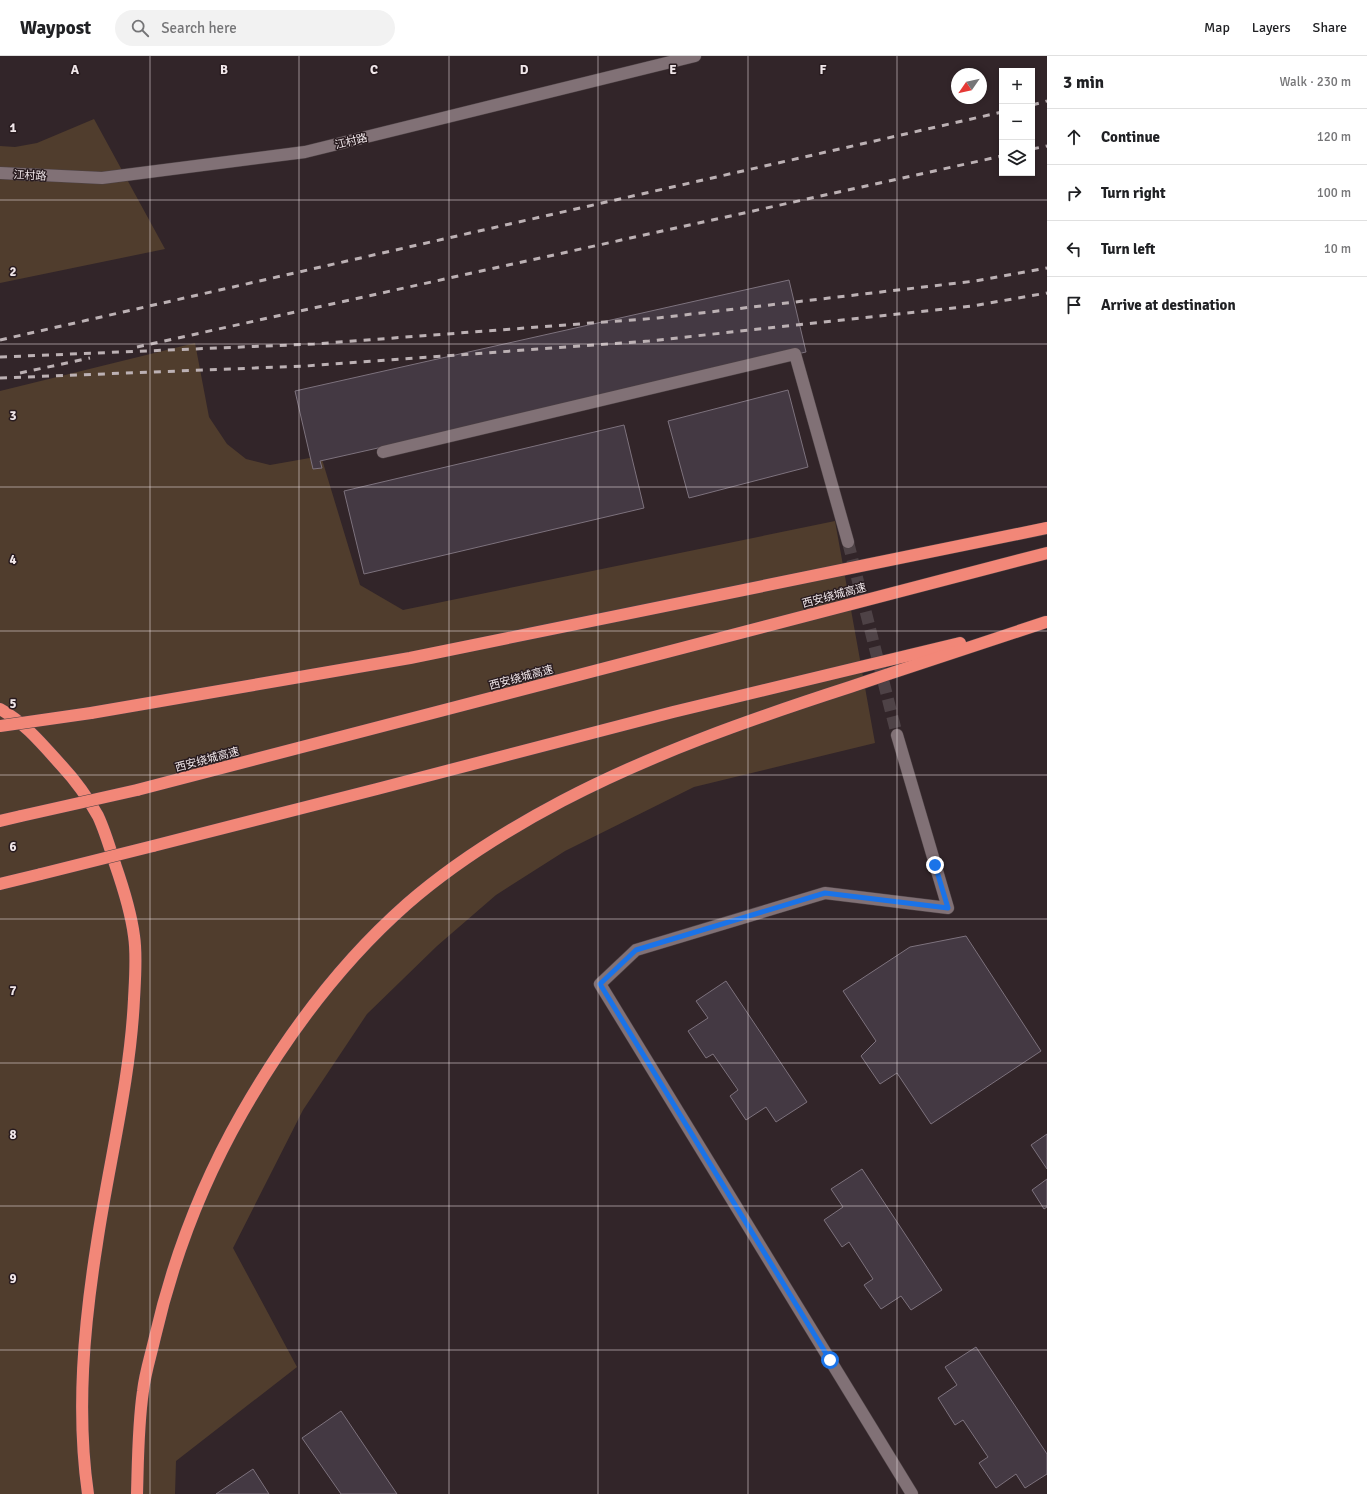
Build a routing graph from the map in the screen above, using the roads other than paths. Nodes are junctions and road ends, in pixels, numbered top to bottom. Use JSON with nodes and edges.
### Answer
{"nodes":[{"id":1,"x":695,"y":56,"type":"edge"},
{"id":2,"x":0,"y":173,"type":"edge"},
{"id":3,"x":383,"y":452,"type":"dead end"},
{"id":4,"x":1047,"y":528,"type":"edge"},
{"id":5,"x":848,"y":542,"type":"tunnel mouth"},
{"id":6,"x":1047,"y":553,"type":"edge"},
{"id":7,"x":1046,"y":622,"type":"edge"},
{"id":8,"x":0,"y":709,"type":"edge"},
{"id":9,"x":0,"y":726,"type":"edge"},
{"id":10,"x":897,"y":735,"type":"tunnel mouth"},
{"id":11,"x":0,"y":821,"type":"edge"},
{"id":12,"x":0,"y":884,"type":"edge"},
{"id":13,"x":88,"y":1494,"type":"edge"},
{"id":14,"x":137,"y":1494,"type":"edge"},
{"id":15,"x":912,"y":1494,"type":"edge"}],
"edges":[{"from":1,"to":2,"type":"street","name":"江村路"},
{"from":3,"to":5,"type":"street"},
{"from":4,"to":9,"type":"highway","bridge":true},
{"from":6,"to":11,"type":"highway","name":"西安绕城高速","bridge":true},
{"from":7,"to":12,"type":"highway","bridge":true},
{"from":7,"to":14,"type":"highway"},
{"from":8,"to":13,"type":"highway"},
{"from":10,"to":15,"type":"street"}]}
